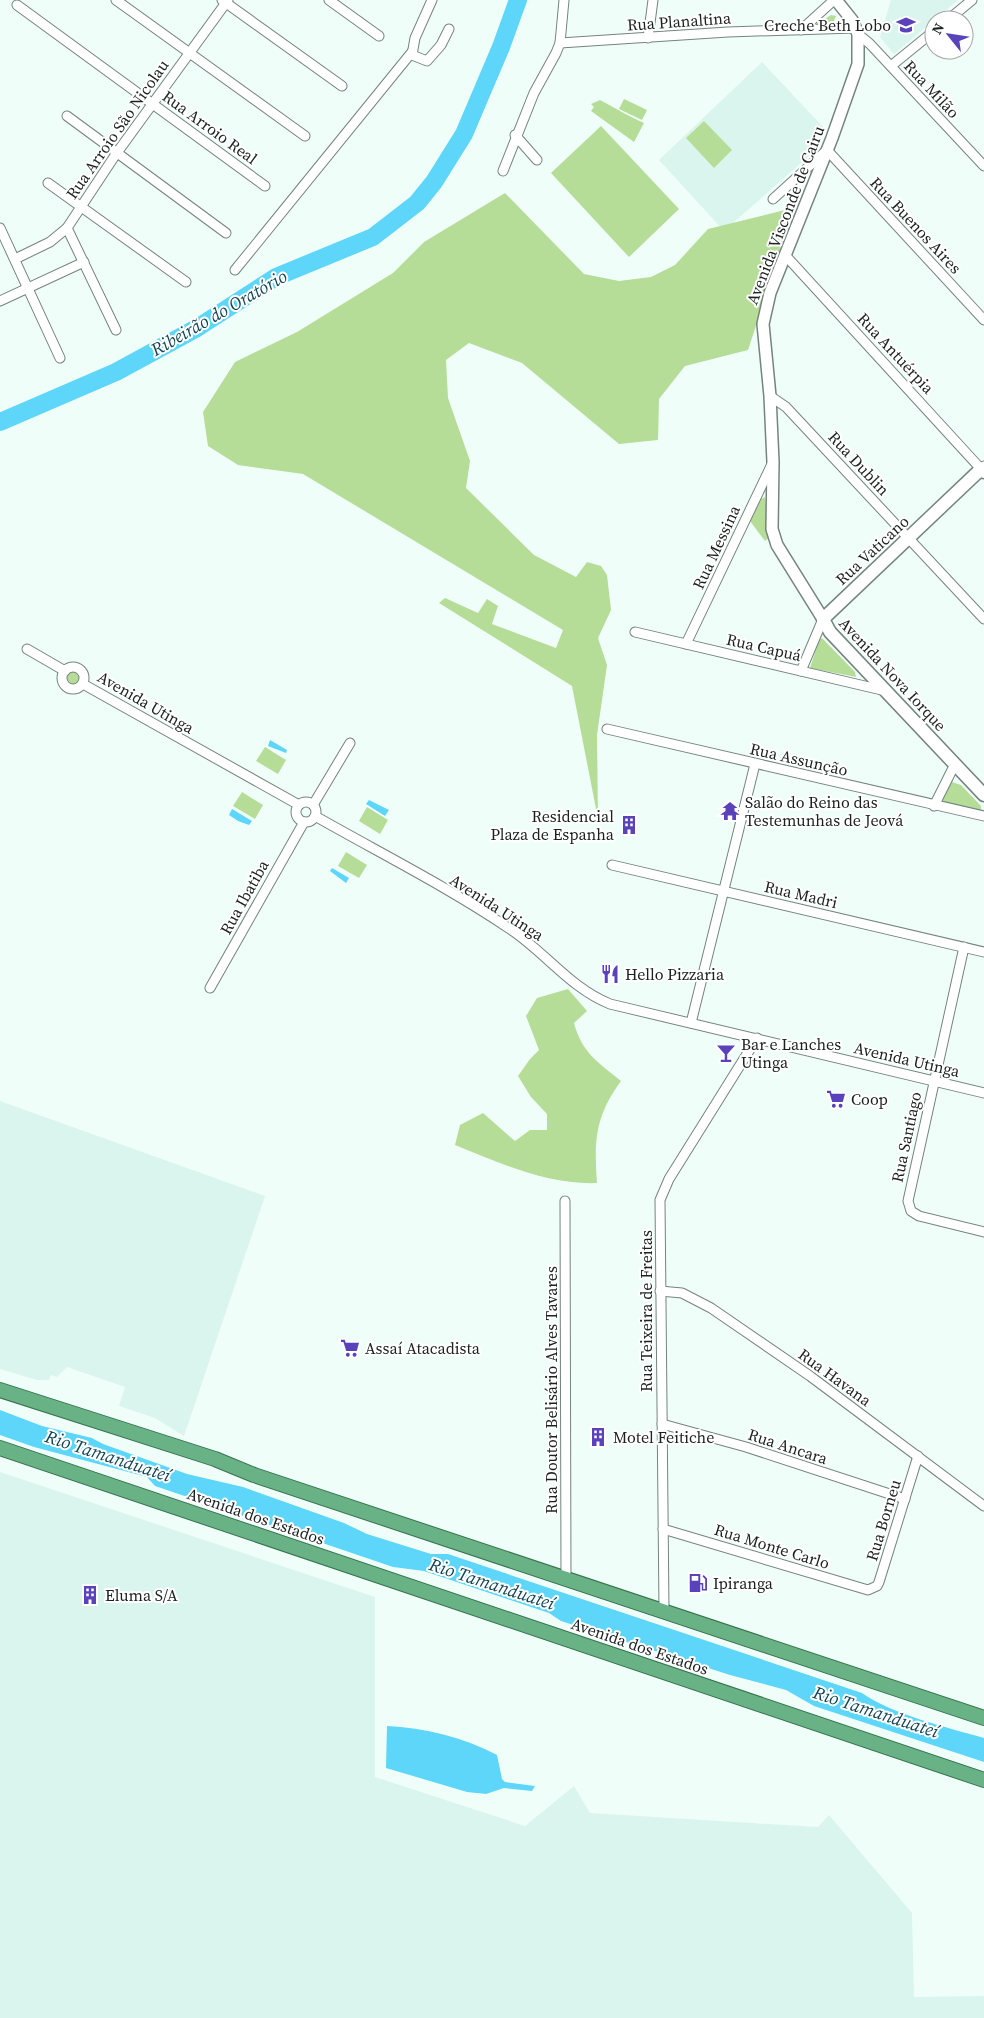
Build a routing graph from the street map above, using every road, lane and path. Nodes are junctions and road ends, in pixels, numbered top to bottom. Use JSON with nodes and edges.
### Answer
{"nodes":[{"id":1,"x":116,"y":0,"type":"edge"},
{"id":2,"x":329,"y":0,"type":"edge"},
{"id":3,"x":432,"y":0,"type":"edge"},
{"id":4,"x":564,"y":0,"type":"edge"},
{"id":5,"x":654,"y":0,"type":"edge"},
{"id":6,"x":835,"y":0,"type":"edge"},
{"id":7,"x":972,"y":0,"type":"edge"},
{"id":8,"x":225,"y":1,"type":"edge"},
{"id":9,"x":17,"y":5,"type":"dead end"},
{"id":10,"x":960,"y":10,"type":"edge"},
{"id":11,"x":449,"y":29,"type":"dead end"},
{"id":12,"x":801,"y":30,"type":"junction"},
{"id":13,"x":857,"y":31,"type":"junction"},
{"id":14,"x":379,"y":36,"type":"dead end"},
{"id":15,"x":648,"y":38,"type":"junction"},
{"id":16,"x":924,"y":39,"type":"edge"},
{"id":17,"x":560,"y":43,"type":"junction"},
{"id":18,"x":412,"y":52,"type":"junction"},
{"id":19,"x":190,"y":53,"type":"junction"},
{"id":20,"x":891,"y":66,"type":"junction"},
{"id":21,"x":342,"y":86,"type":"dead end"},
{"id":22,"x":152,"y":104,"type":"junction"},
{"id":23,"x":67,"y":116,"type":"dead end"},
{"id":24,"x":516,"y":135,"type":"junction"},
{"id":25,"x":305,"y":136,"type":"dead end"},
{"id":26,"x":827,"y":150,"type":"junction"},
{"id":27,"x":116,"y":154,"type":"junction"},
{"id":28,"x":537,"y":160,"type":"dead end"},
{"id":29,"x":984,"y":166,"type":"edge"},
{"id":30,"x":503,"y":171,"type":"dead end"},
{"id":31,"x":48,"y":183,"type":"dead end"},
{"id":32,"x":265,"y":186,"type":"dead end"},
{"id":33,"x":773,"y":200,"type":"dead end"},
{"id":34,"x":81,"y":205,"type":"junction"},
{"id":35,"x":0,"y":228,"type":"edge"},
{"id":36,"x":67,"y":228,"type":"junction"},
{"id":37,"x":226,"y":233,"type":"dead end"},
{"id":38,"x":785,"y":255,"type":"junction"},
{"id":39,"x":15,"y":259,"type":"junction"},
{"id":40,"x":84,"y":262,"type":"junction"},
{"id":41,"x":235,"y":270,"type":"dead end"},
{"id":42,"x":186,"y":282,"type":"dead end"},
{"id":43,"x":28,"y":288,"type":"junction"},
{"id":44,"x":0,"y":302,"type":"edge"},
{"id":45,"x":984,"y":320,"type":"edge"},
{"id":46,"x":116,"y":330,"type":"dead end"},
{"id":47,"x":60,"y":358,"type":"dead end"},
{"id":48,"x":770,"y":396,"type":"junction"},
{"id":49,"x":773,"y":462,"type":"junction"},
{"id":50,"x":983,"y":469,"type":"edge"},
{"id":51,"x":908,"y":538,"type":"junction"},
{"id":52,"x":775,"y":540,"type":"joint"},
{"id":53,"x":823,"y":618,"type":"junction"},
{"id":54,"x":984,"y":619,"type":"edge"},
{"id":55,"x":635,"y":632,"type":"dead end"},
{"id":56,"x":686,"y":644,"type":"junction"},
{"id":57,"x":28,"y":649,"type":"dead end"},
{"id":58,"x":65,"y":670,"type":"junction"},
{"id":59,"x":801,"y":671,"type":"junction"},
{"id":60,"x":83,"y":684,"type":"junction"},
{"id":61,"x":886,"y":691,"type":"junction"},
{"id":62,"x":607,"y":729,"type":"dead end"},
{"id":63,"x":350,"y":743,"type":"dead end"},
{"id":64,"x":755,"y":764,"type":"junction"},
{"id":65,"x":955,"y":764,"type":"junction"},
{"id":66,"x":984,"y":795,"type":"edge"},
{"id":67,"x":299,"y":805,"type":"junction"},
{"id":68,"x":313,"y":805,"type":"junction"},
{"id":69,"x":934,"y":806,"type":"junction"},
{"id":70,"x":315,"y":816,"type":"junction"},
{"id":71,"x":984,"y":816,"type":"edge"},
{"id":72,"x":304,"y":822,"type":"junction"},
{"id":73,"x":612,"y":865,"type":"dead end"},
{"id":74,"x":723,"y":892,"type":"junction"},
{"id":75,"x":964,"y":947,"type":"junction"},
{"id":76,"x":984,"y":952,"type":"edge"},
{"id":77,"x":210,"y":988,"type":"dead end"},
{"id":78,"x":690,"y":1023,"type":"junction"},
{"id":79,"x":758,"y":1038,"type":"junction"},
{"id":80,"x":933,"y":1081,"type":"junction"},
{"id":81,"x":984,"y":1092,"type":"edge"},
{"id":82,"x":565,"y":1201,"type":"dead end"},
{"id":83,"x":984,"y":1232,"type":"edge"},
{"id":84,"x":660,"y":1291,"type":"junction"},
{"id":85,"x":0,"y":1390,"type":"edge"},
{"id":86,"x":662,"y":1424,"type":"junction"},
{"id":87,"x":0,"y":1448,"type":"edge"},
{"id":88,"x":918,"y":1456,"type":"junction"},
{"id":89,"x":905,"y":1499,"type":"junction"},
{"id":90,"x":984,"y":1506,"type":"edge"},
{"id":91,"x":663,"y":1529,"type":"junction"},
{"id":92,"x":566,"y":1579,"type":"junction"},
{"id":93,"x":872,"y":1588,"type":"joint"},
{"id":94,"x":664,"y":1611,"type":"junction"},
{"id":95,"x":984,"y":1718,"type":"edge"},
{"id":96,"x":984,"y":1780,"type":"edge"}],
"edges":[{"from":1,"to":19,"type":"street"},
{"from":2,"to":14,"type":"street"},
{"from":3,"to":18,"type":"street"},
{"from":4,"to":17,"type":"street"},
{"from":5,"to":15,"type":"street"},
{"from":6,"to":12,"type":"street"},
{"from":6,"to":13,"type":"street"},
{"from":7,"to":10,"type":"street"},
{"from":8,"to":19,"type":"street","name":"Rua Arroio São Nicolau"},
{"from":8,"to":21,"type":"street"},
{"from":9,"to":22,"type":"street","name":"Rua Arroio Real"},
{"from":11,"to":18,"type":"street"},
{"from":12,"to":13,"type":"street","name":"Rua Planaltina"},
{"from":12,"to":15,"type":"street","name":"Rua Planaltina"},
{"from":13,"to":20,"type":"street","name":"Rua Milão"},
{"from":13,"to":26,"type":"street","name":"Avenida Visconde de Cairu"},
{"from":15,"to":17,"type":"street","name":"Rua Planaltina"},
{"from":16,"to":20,"type":"street"},
{"from":17,"to":24,"type":"street"},
{"from":18,"to":41,"type":"street"},
{"from":19,"to":22,"type":"street","name":"Rua Arroio São Nicolau"},
{"from":19,"to":25,"type":"street"},
{"from":20,"to":29,"type":"street","name":"Rua Milão"},
{"from":22,"to":27,"type":"street","name":"Rua Arroio São Nicolau"},
{"from":22,"to":32,"type":"street","name":"Rua Arroio Real"},
{"from":23,"to":27,"type":"street"},
{"from":24,"to":28,"type":"street"},
{"from":24,"to":30,"type":"street"},
{"from":26,"to":33,"type":"street"},
{"from":26,"to":38,"type":"street","name":"Avenida Visconde de Cairu"},
{"from":26,"to":45,"type":"street","name":"Rua Buenos Aires"},
{"from":27,"to":34,"type":"street","name":"Rua Arroio São Nicolau"},
{"from":27,"to":37,"type":"street"},
{"from":31,"to":34,"type":"street"},
{"from":34,"to":36,"type":"street","name":"Rua Arroio São Nicolau"},
{"from":34,"to":42,"type":"street"},
{"from":35,"to":39,"type":"street"},
{"from":36,"to":39,"type":"street","name":"Rua Arroio São Nicolau"},
{"from":36,"to":40,"type":"street"},
{"from":38,"to":48,"type":"street","name":"Avenida Visconde de Cairu"},
{"from":38,"to":50,"type":"street","name":"Rua Antuérpia"},
{"from":39,"to":43,"type":"street"},
{"from":40,"to":43,"type":"street"},
{"from":40,"to":46,"type":"street"},
{"from":43,"to":44,"type":"street"},
{"from":43,"to":47,"type":"street"},
{"from":48,"to":49,"type":"street","name":"Avenida Visconde de Cairu"},
{"from":48,"to":51,"type":"street","name":"Rua Dublin"},
{"from":49,"to":52,"type":"street","name":"Avenida Visconde de Cairu"},
{"from":49,"to":56,"type":"street","name":"Rua Messina"},
{"from":50,"to":51,"type":"main road","name":"Rua Vaticano"},
{"from":51,"to":53,"type":"main road","name":"Rua Vaticano"},
{"from":51,"to":54,"type":"street","name":"Rua Dublin"},
{"from":52,"to":53,"type":"street","name":"Avenida Nova Iorque"},
{"from":53,"to":59,"type":"street","name":"Rua Vaticano"},
{"from":53,"to":61,"type":"main road","name":"Avenida Nova Iorque"},
{"from":55,"to":56,"type":"street","name":"Rua Capuá"},
{"from":56,"to":59,"type":"street","name":"Rua Capuá"},
{"from":57,"to":58,"type":"street"},
{"from":58,"to":60,"type":"street"},
{"from":58,"to":60,"type":"street"},
{"from":59,"to":61,"type":"street","name":"Rua Capuá"},
{"from":60,"to":67,"type":"street","name":"Avenida Utinga"},
{"from":61,"to":65,"type":"main road","name":"Avenida Nova Iorque"},
{"from":62,"to":64,"type":"street","name":"Rua Assunção"},
{"from":63,"to":68,"type":"street"},
{"from":64,"to":69,"type":"street","name":"Rua Assunção"},
{"from":64,"to":74,"type":"street"},
{"from":65,"to":66,"type":"main road","name":"Avenida Nova Iorque"},
{"from":65,"to":69,"type":"street"},
{"from":67,"to":68,"type":"street"},
{"from":67,"to":72,"type":"street"},
{"from":68,"to":70,"type":"street"},
{"from":69,"to":71,"type":"street","name":"Rua Assunção"},
{"from":70,"to":72,"type":"street"},
{"from":70,"to":78,"type":"street","name":"Avenida Utinga"},
{"from":72,"to":77,"type":"street","name":"Rua Ibatiba"},
{"from":73,"to":74,"type":"street","name":"Rua Madri"},
{"from":74,"to":75,"type":"street","name":"Rua Madri"},
{"from":74,"to":78,"type":"street"},
{"from":75,"to":76,"type":"street","name":"Rua Madri"},
{"from":75,"to":80,"type":"street","name":"Rua Santiago"},
{"from":78,"to":79,"type":"street","name":"Avenida Utinga"},
{"from":79,"to":80,"type":"street","name":"Avenida Utinga"},
{"from":79,"to":84,"type":"street","name":"Rua Teixeira de Freitas"},
{"from":80,"to":81,"type":"street","name":"Avenida Utinga"},
{"from":80,"to":83,"type":"street","name":"Rua Santiago"},
{"from":82,"to":92,"type":"street","name":"Rua Doutor Belisário Alves Tavares"},
{"from":84,"to":86,"type":"street","name":"Rua Teixeira de Freitas"},
{"from":84,"to":88,"type":"street","name":"Rua Havana"},
{"from":85,"to":92,"type":"highway"},
{"from":86,"to":89,"type":"street","name":"Rua Ancara"},
{"from":86,"to":91,"type":"street","name":"Rua Teixeira de Freitas"},
{"from":87,"to":96,"type":"highway","name":"Avenida dos Estados"},
{"from":88,"to":89,"type":"street","name":"Rua Borneu"},
{"from":88,"to":90,"type":"street","name":"Rua Havana"},
{"from":89,"to":93,"type":"street","name":"Rua Borneu"},
{"from":91,"to":93,"type":"street","name":"Rua Monte Carlo"},
{"from":91,"to":94,"type":"street","name":"Rua Teixeira de Freitas"},
{"from":92,"to":94,"type":"highway"},
{"from":94,"to":95,"type":"highway"}]}
